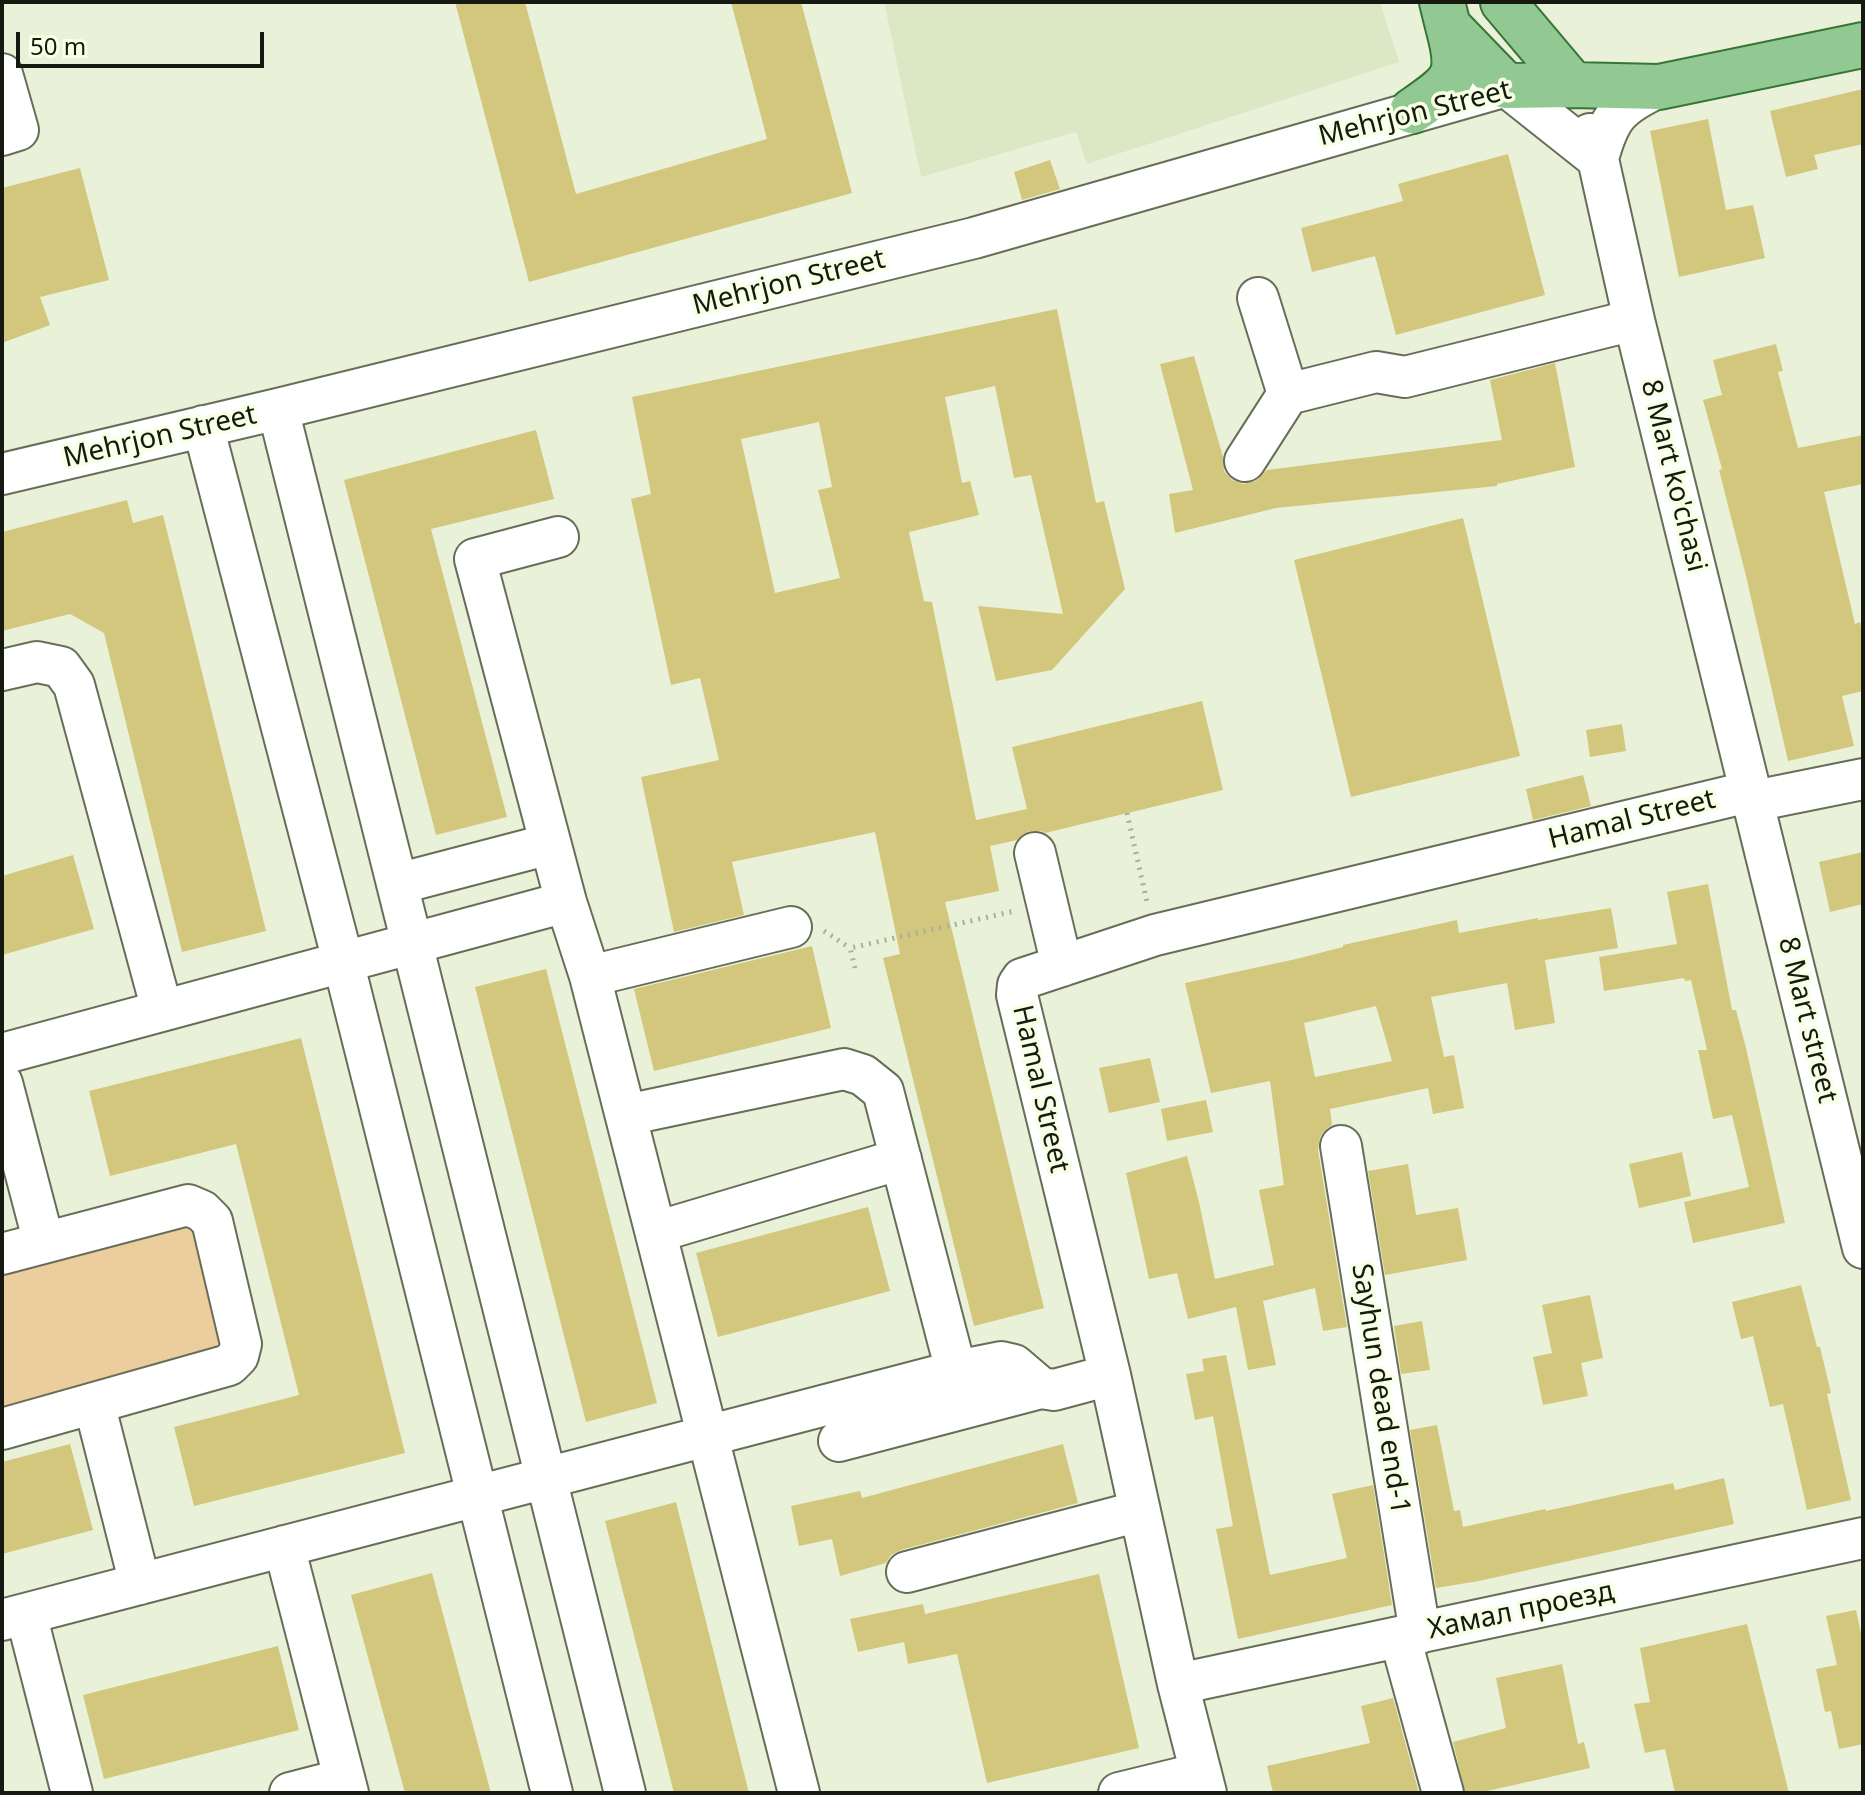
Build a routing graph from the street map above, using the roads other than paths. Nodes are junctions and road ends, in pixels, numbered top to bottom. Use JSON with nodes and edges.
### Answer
{"nodes":[{"id":1,"x":1503,"y":2,"type":"edge"},
{"id":2,"x":1445,"y":14,"type":"edge"},
{"id":3,"x":1863,"y":19,"type":"edge"},
{"id":4,"x":1863,"y":45,"type":"edge"},
{"id":5,"x":2,"y":74,"type":"edge"},
{"id":6,"x":1573,"y":85,"type":"junction"},
{"id":7,"x":1506,"y":86,"type":"junction"},
{"id":8,"x":1659,"y":87,"type":"junction"},
{"id":9,"x":1412,"y":111,"type":"junction"},
{"id":10,"x":2,"y":135,"type":"edge"},
{"id":11,"x":1598,"y":159,"type":"junction"},
{"id":12,"x":1258,"y":298,"type":"dead end"},
{"id":13,"x":1634,"y":320,"type":"junction"},
{"id":14,"x":1288,"y":394,"type":"junction"},
{"id":15,"x":278,"y":409,"type":"junction"},
{"id":16,"x":203,"y":426,"type":"junction"},
{"id":17,"x":1245,"y":461,"type":"dead end"},
{"id":18,"x":2,"y":474,"type":"edge"},
{"id":19,"x":558,"y":537,"type":"dead end"},
{"id":20,"x":2,"y":670,"type":"edge"},
{"id":21,"x":1863,"y":779,"type":"edge"},
{"id":22,"x":1753,"y":796,"type":"junction"},
{"id":23,"x":550,"y":844,"type":"junction"},
{"id":24,"x":1035,"y":853,"type":"dead end"},
{"id":25,"x":397,"y":884,"type":"junction"},
{"id":26,"x":566,"y":902,"type":"junction"},
{"id":27,"x":791,"y":927,"type":"dead end"},
{"id":28,"x":412,"y":942,"type":"junction"},
{"id":29,"x":343,"y":961,"type":"junction"},
{"id":30,"x":1062,"y":966,"type":"junction"},
{"id":31,"x":590,"y":976,"type":"junction"},
{"id":32,"x":162,"y":1010,"type":"junction"},
{"id":33,"x":2,"y":1054,"type":"edge"},
{"id":34,"x":2,"y":1083,"type":"edge"},
{"id":35,"x":626,"y":1115,"type":"junction"},
{"id":36,"x":1341,"y":1146,"type":"dead end"},
{"id":37,"x":901,"y":1159,"type":"junction"},
{"id":38,"x":656,"y":1232,"type":"junction"},
{"id":39,"x":44,"y":1243,"type":"junction"},
{"id":40,"x":1863,"y":1248,"type":"edge"},
{"id":41,"x":2,"y":1254,"type":"edge"},
{"id":42,"x":956,"y":1371,"type":"junction"},
{"id":43,"x":1110,"y":1375,"type":"junction"},
{"id":44,"x":1041,"y":1388,"type":"junction"},
{"id":45,"x":94,"y":1403,"type":"junction"},
{"id":46,"x":2,"y":1429,"type":"edge"},
{"id":47,"x":708,"y":1436,"type":"junction"},
{"id":48,"x":839,"y":1441,"type":"dead end"},
{"id":49,"x":546,"y":1478,"type":"junction"},
{"id":50,"x":477,"y":1496,"type":"junction"},
{"id":51,"x":1140,"y":1511,"type":"junction"},
{"id":52,"x":1863,"y":1538,"type":"edge"},
{"id":53,"x":284,"y":1546,"type":"junction"},
{"id":54,"x":907,"y":1572,"type":"dead end"},
{"id":55,"x":140,"y":1584,"type":"junction"},
{"id":56,"x":14,"y":1617,"type":"edge"},
{"id":57,"x":1410,"y":1635,"type":"junction"},
{"id":58,"x":1178,"y":1684,"type":"junction"},
{"id":59,"x":1203,"y":1783,"type":"edge"},
{"id":60,"x":346,"y":1786,"type":"edge"},
{"id":61,"x":72,"y":1793,"type":"edge"},
{"id":62,"x":290,"y":1793,"type":"edge"},
{"id":63,"x":552,"y":1793,"type":"edge"},
{"id":64,"x":625,"y":1793,"type":"edge"},
{"id":65,"x":799,"y":1793,"type":"edge"},
{"id":66,"x":1119,"y":1793,"type":"edge"},
{"id":67,"x":1443,"y":1793,"type":"edge"}],
"edges":[{"from":1,"to":6,"type":"main road","name":"8 Mart ko'chasi"},
{"from":2,"to":7,"type":"main road"},
{"from":2,"to":9,"type":"main road"},
{"from":3,"to":6,"type":"main road","name":"Mehrjon Street"},
{"from":4,"to":8,"type":"main road","name":"Mehrjon Street"},
{"from":5,"to":10,"type":"street"},
{"from":6,"to":7,"type":"main road","name":"Mehrjon Street"},
{"from":6,"to":8,"type":"main road","name":"Mehrjon Street"},
{"from":6,"to":11,"type":"street","name":"8 Mart ko'chasi"},
{"from":7,"to":9,"type":"street","name":"Mehrjon Street"},
{"from":7,"to":11,"type":"street"},
{"from":8,"to":11,"type":"street"},
{"from":9,"to":15,"type":"street","name":"Mehrjon Street"},
{"from":11,"to":13,"type":"street","name":"8 Mart ko'chasi"},
{"from":12,"to":14,"type":"street"},
{"from":13,"to":14,"type":"street"},
{"from":13,"to":22,"type":"street","name":"8 Mart ko'chasi"},
{"from":14,"to":17,"type":"street"},
{"from":15,"to":16,"type":"street","name":"Mehrjon Street"},
{"from":15,"to":25,"type":"street"},
{"from":16,"to":18,"type":"street","name":"Mehrjon Street"},
{"from":16,"to":29,"type":"street"},
{"from":19,"to":23,"type":"street"},
{"from":20,"to":32,"type":"street"},
{"from":21,"to":22,"type":"street","name":"Hamal Street"},
{"from":22,"to":30,"type":"street","name":"Hamal Street"},
{"from":22,"to":40,"type":"street","name":"8 Mart street"},
{"from":23,"to":25,"type":"street"},
{"from":23,"to":26,"type":"street"},
{"from":24,"to":30,"type":"street"},
{"from":25,"to":28,"type":"street"},
{"from":26,"to":28,"type":"street"},
{"from":26,"to":31,"type":"street"},
{"from":27,"to":31,"type":"street"},
{"from":28,"to":29,"type":"street"},
{"from":28,"to":49,"type":"street"},
{"from":29,"to":32,"type":"street"},
{"from":29,"to":50,"type":"street"},
{"from":30,"to":43,"type":"street","name":"Hamal Street"},
{"from":31,"to":35,"type":"street"},
{"from":32,"to":33,"type":"street"},
{"from":34,"to":39,"type":"street"},
{"from":35,"to":37,"type":"street"},
{"from":35,"to":38,"type":"street"},
{"from":36,"to":57,"type":"street","name":"Sayhun dead end-1"},
{"from":37,"to":38,"type":"street"},
{"from":37,"to":42,"type":"street"},
{"from":38,"to":47,"type":"street"},
{"from":39,"to":41,"type":"street"},
{"from":39,"to":45,"type":"street"},
{"from":42,"to":44,"type":"street"},
{"from":42,"to":47,"type":"street"},
{"from":43,"to":44,"type":"street"},
{"from":43,"to":51,"type":"street","name":"Hamal Street"},
{"from":44,"to":48,"type":"street"},
{"from":45,"to":46,"type":"street"},
{"from":45,"to":55,"type":"street"},
{"from":47,"to":49,"type":"street"},
{"from":47,"to":65,"type":"street"},
{"from":49,"to":50,"type":"street"},
{"from":49,"to":64,"type":"street"},
{"from":50,"to":53,"type":"street"},
{"from":50,"to":63,"type":"street"},
{"from":51,"to":54,"type":"street"},
{"from":51,"to":58,"type":"street","name":"Hamal Street"},
{"from":52,"to":57,"type":"street","name":"Хамал проезд"},
{"from":53,"to":55,"type":"street"},
{"from":53,"to":60,"type":"street"},
{"from":55,"to":56,"type":"street"},
{"from":56,"to":61,"type":"street"},
{"from":57,"to":58,"type":"street","name":"Хамал проезд"},
{"from":57,"to":67,"type":"street","name":"Sayhun dead end-1"},
{"from":58,"to":59,"type":"street","name":"Hamal Street"},
{"from":59,"to":66,"type":"street"},
{"from":60,"to":62,"type":"street"}]}
